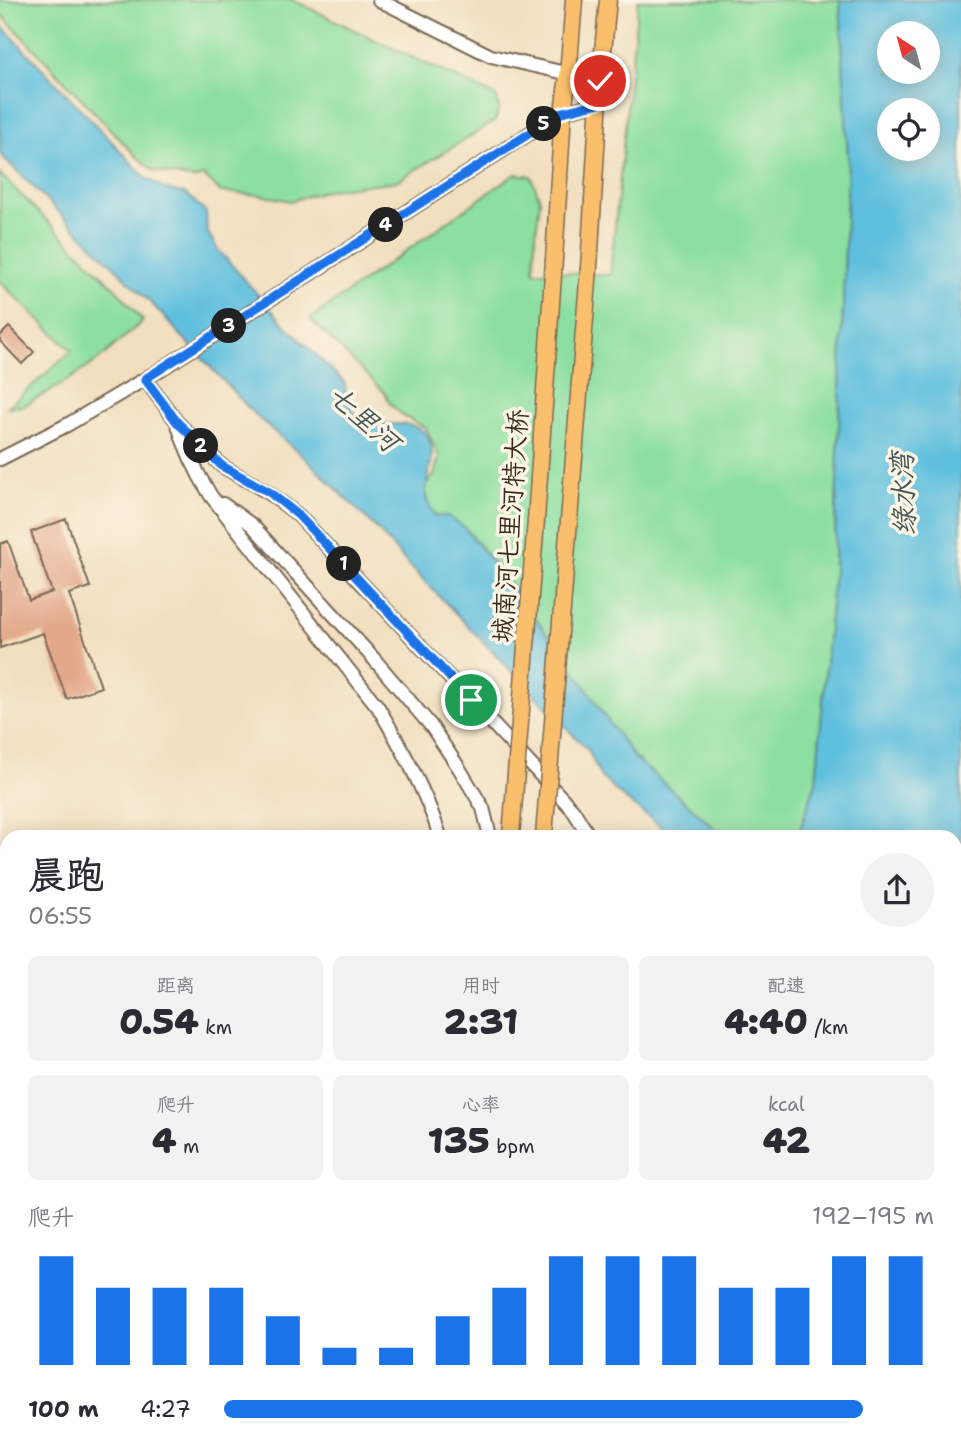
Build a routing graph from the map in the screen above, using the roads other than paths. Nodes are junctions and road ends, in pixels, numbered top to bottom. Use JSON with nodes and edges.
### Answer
{"nodes":[{"id":1,"x":379,"y":0,"type":"edge"},
{"id":2,"x":573,"y":0,"type":"edge"},
{"id":3,"x":608,"y":0,"type":"edge"},
{"id":4,"x":568,"y":75,"type":"junction"},
{"id":5,"x":600,"y":81,"type":"junction"},
{"id":6,"x":599,"y":103,"type":"junction"},
{"id":7,"x":563,"y":112,"type":"junction"},
{"id":8,"x":150,"y":376,"type":"junction"},
{"id":9,"x":177,"y":422,"type":"junction"},
{"id":10,"x":0,"y":459,"type":"edge"},
{"id":11,"x":211,"y":496,"type":"junction"},
{"id":12,"x":438,"y":830,"type":"edge"},
{"id":13,"x":488,"y":830,"type":"edge"},
{"id":14,"x":511,"y":830,"type":"edge"},
{"id":15,"x":544,"y":830,"type":"edge"},
{"id":16,"x":585,"y":830,"type":"edge"}],
"edges":[{"from":1,"to":4,"type":"street"},
{"from":2,"to":4,"type":"main road","name":"城南河七里河特大桥"},
{"from":3,"to":5,"type":"main road"},
{"from":4,"to":5,"type":"street"},
{"from":4,"to":7,"type":"main road","name":"城南河七里河特大桥"},
{"from":5,"to":6,"type":"main road"},
{"from":6,"to":7,"type":"street"},
{"from":6,"to":15,"type":"main road","bridge":true},
{"from":7,"to":8,"type":"street"},
{"from":7,"to":14,"type":"main road","name":"城南河七里河特大桥","bridge":true},
{"from":8,"to":9,"type":"street"},
{"from":8,"to":10,"type":"street"},
{"from":9,"to":11,"type":"street"},
{"from":9,"to":16,"type":"street"},
{"from":11,"to":12,"type":"street"},
{"from":11,"to":13,"type":"street"}]}
